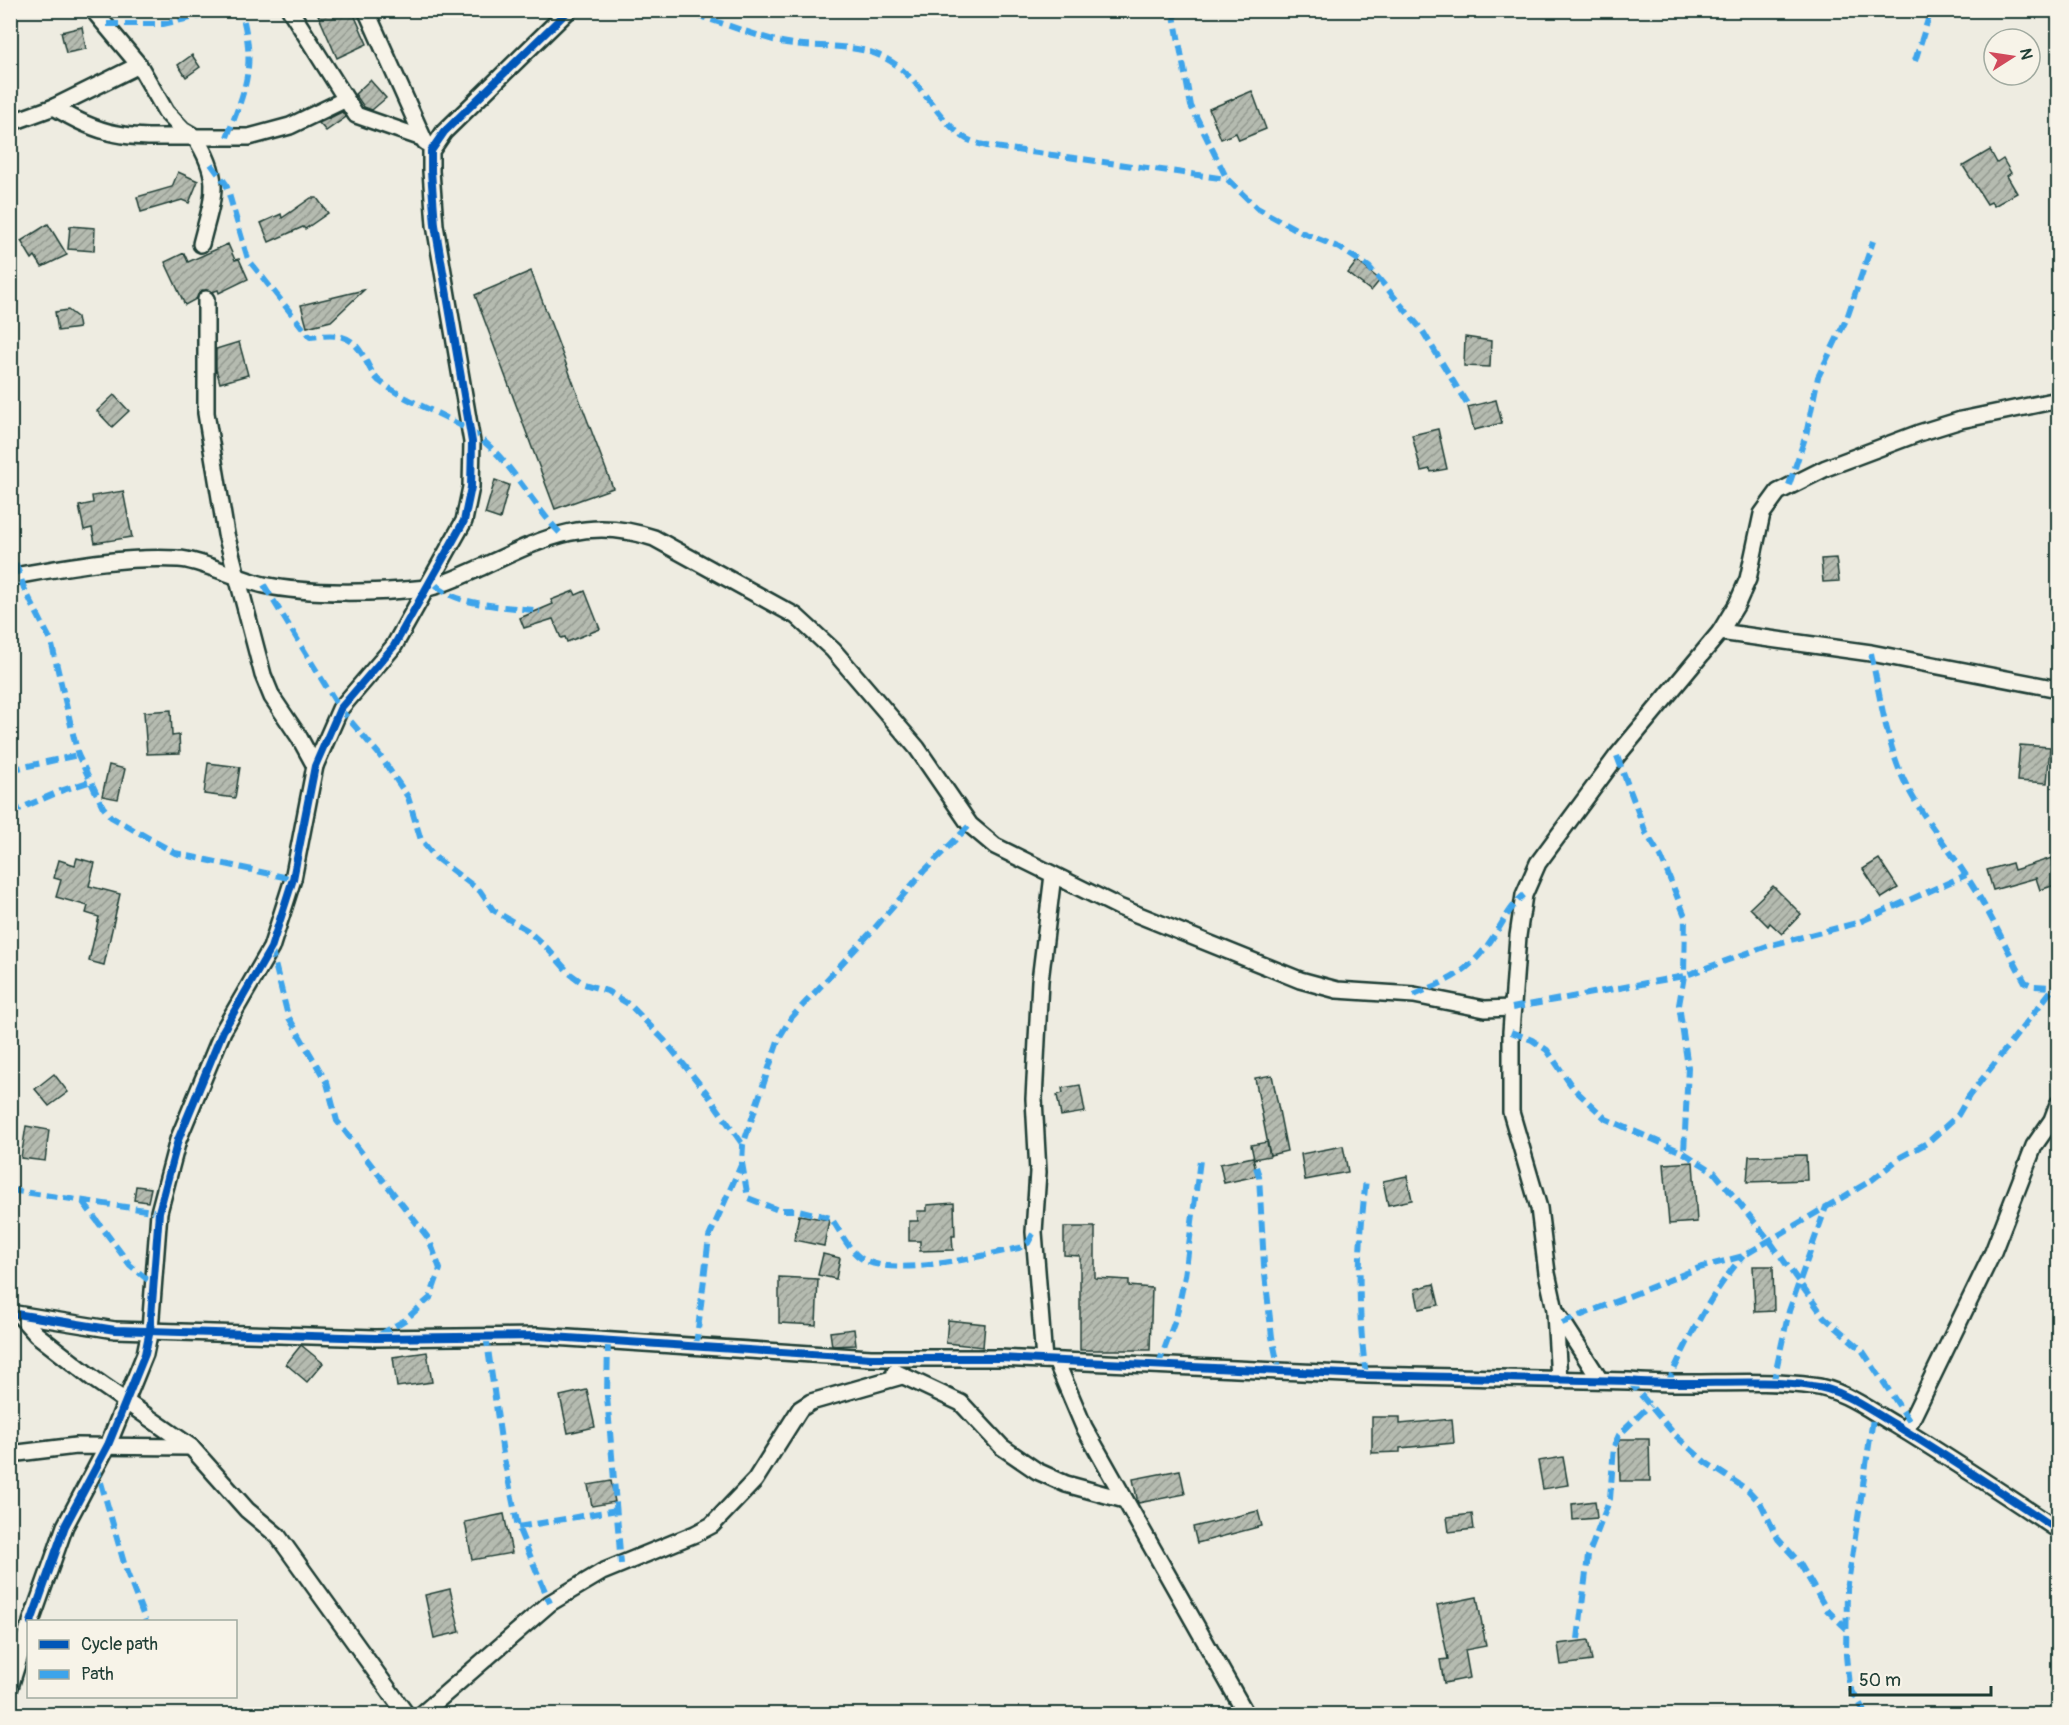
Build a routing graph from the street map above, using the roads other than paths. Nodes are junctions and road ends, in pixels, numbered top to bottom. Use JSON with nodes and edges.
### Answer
{"nodes":[{"id":1,"x":93,"y":10,"type":"edge"},
{"id":2,"x":290,"y":10,"type":"edge"},
{"id":3,"x":366,"y":10,"type":"edge"},
{"id":4,"x":569,"y":10,"type":"edge"},
{"id":5,"x":139,"y":65,"type":"junction"},
{"id":6,"x":344,"y":100,"type":"junction"},
{"id":7,"x":54,"y":107,"type":"junction"},
{"id":8,"x":10,"y":123,"type":"edge"},
{"id":9,"x":195,"y":137,"type":"junction"},
{"id":10,"x":422,"y":138,"type":"junction"},
{"id":11,"x":431,"y":151,"type":"junction"},
{"id":12,"x":201,"y":244,"type":"dead end"},
{"id":13,"x":206,"y":298,"type":"dead end"},
{"id":14,"x":2058,"y":400,"type":"edge"},
{"id":15,"x":237,"y":578,"type":"junction"},
{"id":16,"x":10,"y":579,"type":"edge"},
{"id":17,"x":429,"y":588,"type":"junction"},
{"id":18,"x":1720,"y":632,"type":"junction"},
{"id":19,"x":2058,"y":689,"type":"edge"},
{"id":20,"x":315,"y":766,"type":"junction"},
{"id":21,"x":1053,"y":875,"type":"junction"},
{"id":22,"x":1512,"y":1008,"type":"junction"},
{"id":23,"x":2058,"y":1104,"type":"edge"},
{"id":24,"x":1555,"y":1310,"type":"junction"},
{"id":25,"x":15,"y":1314,"type":"edge"},
{"id":26,"x":150,"y":1330,"type":"junction"},
{"id":27,"x":871,"y":1358,"type":"junction"},
{"id":28,"x":1050,"y":1360,"type":"junction"},
{"id":29,"x":902,"y":1376,"type":"junction"},
{"id":30,"x":1559,"y":1380,"type":"junction"},
{"id":31,"x":1599,"y":1380,"type":"junction"},
{"id":32,"x":128,"y":1403,"type":"junction"},
{"id":33,"x":1906,"y":1431,"type":"junction"},
{"id":34,"x":108,"y":1445,"type":"junction"},
{"id":35,"x":191,"y":1447,"type":"junction"},
{"id":36,"x":10,"y":1454,"type":"edge"},
{"id":37,"x":1125,"y":1500,"type":"junction"},
{"id":38,"x":2058,"y":1530,"type":"edge"},
{"id":39,"x":32,"y":1620,"type":"edge"},
{"id":40,"x":27,"y":1632,"type":"edge"},
{"id":41,"x":10,"y":1687,"type":"edge"},
{"id":42,"x":406,"y":1714,"type":"edge"},
{"id":43,"x":422,"y":1714,"type":"edge"},
{"id":44,"x":1246,"y":1714,"type":"edge"}],
"edges":[{"from":1,"to":5,"type":"street"},
{"from":2,"to":6,"type":"street"},
{"from":3,"to":10,"type":"street"},
{"from":4,"to":11,"type":"street"},
{"from":5,"to":7,"type":"street"},
{"from":5,"to":9,"type":"street"},
{"from":6,"to":9,"type":"street"},
{"from":6,"to":10,"type":"street"},
{"from":7,"to":8,"type":"street"},
{"from":7,"to":9,"type":"street"},
{"from":9,"to":12,"type":"street"},
{"from":10,"to":11,"type":"street"},
{"from":11,"to":17,"type":"street"},
{"from":13,"to":15,"type":"street"},
{"from":14,"to":18,"type":"street"},
{"from":15,"to":16,"type":"street"},
{"from":15,"to":17,"type":"street"},
{"from":15,"to":20,"type":"street"},
{"from":17,"to":20,"type":"street"},
{"from":17,"to":21,"type":"street"},
{"from":18,"to":19,"type":"street"},
{"from":18,"to":22,"type":"street"},
{"from":20,"to":26,"type":"street"},
{"from":21,"to":22,"type":"street"},
{"from":21,"to":28,"type":"street"},
{"from":22,"to":24,"type":"street"},
{"from":23,"to":33,"type":"street"},
{"from":24,"to":30,"type":"street"},
{"from":24,"to":31,"type":"street"},
{"from":25,"to":26,"type":"street"},
{"from":25,"to":32,"type":"street"},
{"from":26,"to":27,"type":"street"},
{"from":26,"to":32,"type":"street"},
{"from":27,"to":28,"type":"street"},
{"from":27,"to":29,"type":"street"},
{"from":28,"to":30,"type":"street"},
{"from":28,"to":37,"type":"street"},
{"from":29,"to":37,"type":"street"},
{"from":29,"to":43,"type":"street"},
{"from":30,"to":31,"type":"street"},
{"from":31,"to":33,"type":"street"},
{"from":32,"to":34,"type":"street"},
{"from":32,"to":35,"type":"street"},
{"from":33,"to":38,"type":"street"},
{"from":34,"to":35,"type":"street"},
{"from":34,"to":36,"type":"street"},
{"from":34,"to":39,"type":"street"},
{"from":35,"to":42,"type":"street"},
{"from":37,"to":44,"type":"street"},
{"from":40,"to":41,"type":"street"}]}
